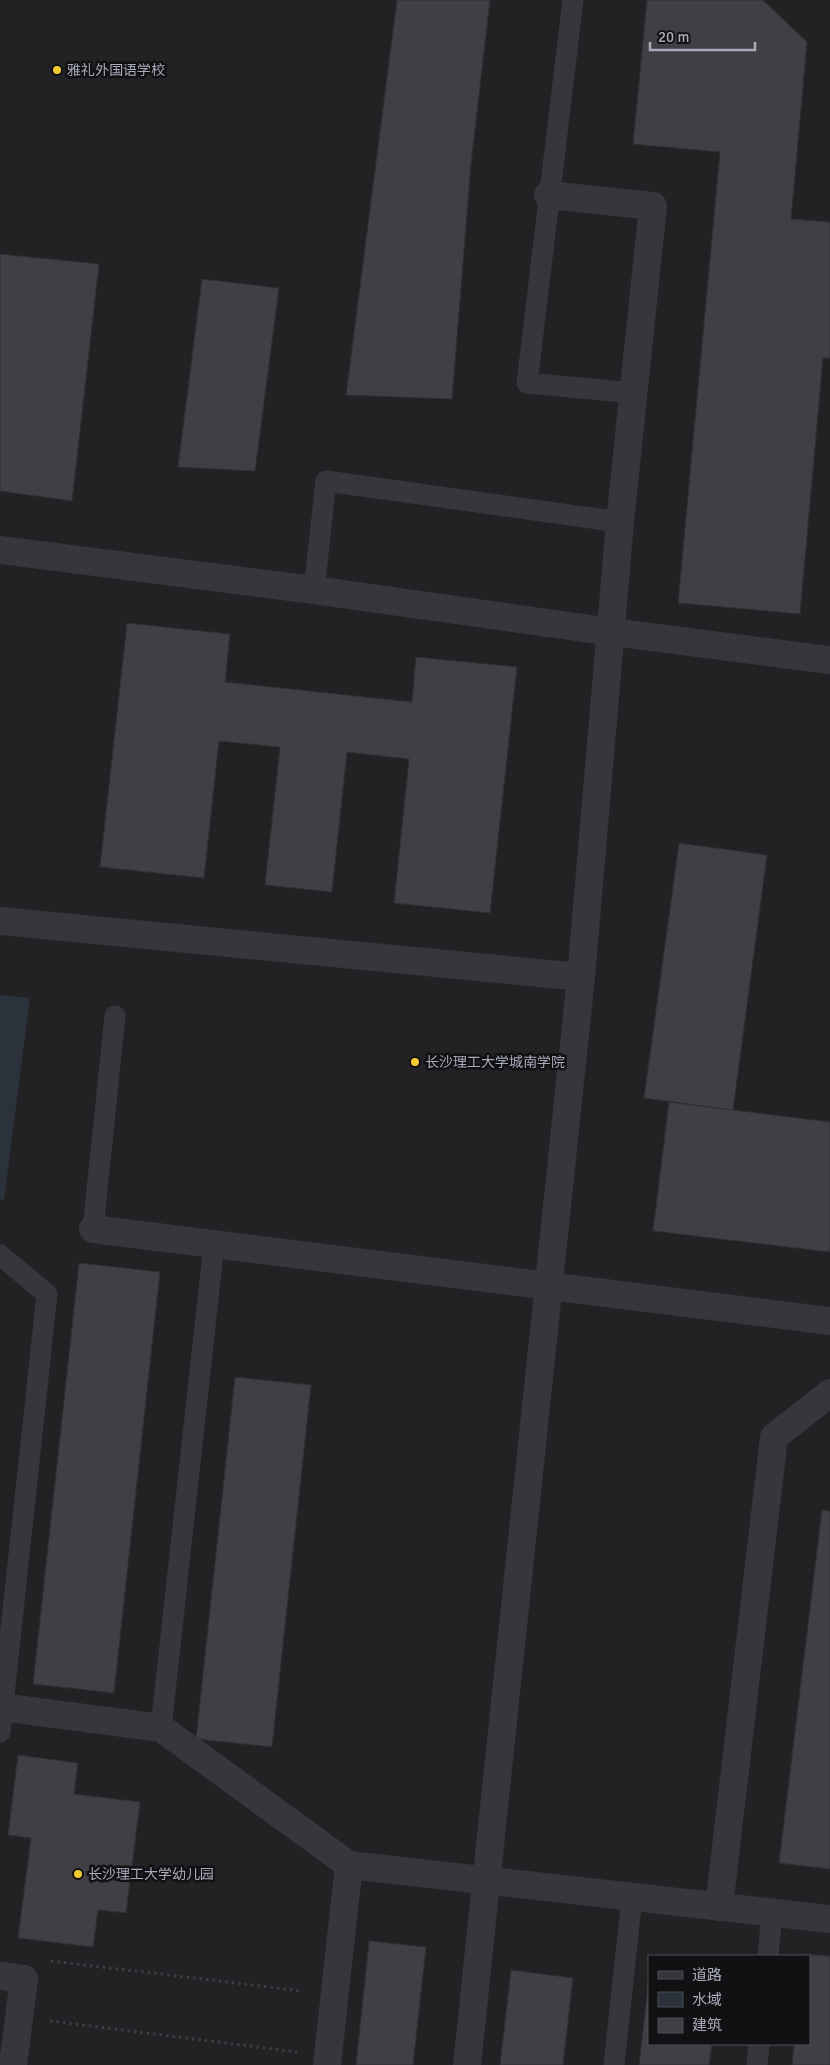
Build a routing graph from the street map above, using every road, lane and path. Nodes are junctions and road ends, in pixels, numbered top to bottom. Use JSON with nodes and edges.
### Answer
{"nodes":[{"id":1,"x":573,"y":0,"type":"edge"},
{"id":2,"x":548,"y":195,"type":"junction"},
{"id":3,"x":634,"y":393,"type":"junction"},
{"id":4,"x":620,"y":522,"type":"junction"},
{"id":5,"x":0,"y":550,"type":"edge"},
{"id":6,"x":314,"y":590,"type":"junction"},
{"id":7,"x":612,"y":632,"type":"junction"},
{"id":8,"x":830,"y":660,"type":"edge"},
{"id":9,"x":0,"y":921,"type":"edge"},
{"id":10,"x":581,"y":977,"type":"junction"},
{"id":11,"x":115,"y":1016,"type":"dead end"},
{"id":12,"x":93,"y":1229,"type":"joint"},
{"id":13,"x":214,"y":1244,"type":"junction"},
{"id":14,"x":0,"y":1255,"type":"edge"},
{"id":15,"x":549,"y":1287,"type":"junction"},
{"id":16,"x":830,"y":1321,"type":"edge"},
{"id":17,"x":830,"y":1393,"type":"edge"},
{"id":18,"x":1,"y":1716,"type":"edge"},
{"id":19,"x":161,"y":1728,"type":"junction"},
{"id":20,"x":349,"y":1865,"type":"junction"},
{"id":21,"x":487,"y":1881,"type":"junction"},
{"id":22,"x":632,"y":1897,"type":"junction"},
{"id":23,"x":719,"y":1907,"type":"junction"},
{"id":24,"x":772,"y":1913,"type":"junction"},
{"id":25,"x":830,"y":1920,"type":"edge"},
{"id":26,"x":768,"y":1955,"type":"edge"},
{"id":27,"x":12,"y":1978,"type":"edge"},
{"id":28,"x":334,"y":1995,"type":"junction"},
{"id":29,"x":19,"y":2017,"type":"junction"},
{"id":30,"x":759,"y":2045,"type":"edge"},
{"id":31,"x":327,"y":2060,"type":"edge"},
{"id":32,"x":13,"y":2065,"type":"edge"},
{"id":33,"x":467,"y":2065,"type":"edge"},
{"id":34,"x":614,"y":2065,"type":"edge"},
{"id":35,"x":757,"y":2065,"type":"edge"}],
"edges":[{"from":1,"to":2,"type":"lane"},
{"from":2,"to":3,"type":"street"},
{"from":2,"to":3,"type":"lane"},
{"from":3,"to":4,"type":"street"},
{"from":4,"to":6,"type":"lane"},
{"from":4,"to":7,"type":"street"},
{"from":5,"to":6,"type":"street"},
{"from":6,"to":7,"type":"street"},
{"from":7,"to":8,"type":"street"},
{"from":7,"to":10,"type":"street"},
{"from":9,"to":10,"type":"street"},
{"from":10,"to":15,"type":"street"},
{"from":11,"to":12,"type":"lane"},
{"from":12,"to":13,"type":"street"},
{"from":13,"to":15,"type":"street"},
{"from":13,"to":19,"type":"lane"},
{"from":14,"to":18,"type":"lane"},
{"from":15,"to":16,"type":"street"},
{"from":15,"to":21,"type":"street"},
{"from":17,"to":23,"type":"street"},
{"from":18,"to":19,"type":"street"},
{"from":19,"to":20,"type":"street"},
{"from":20,"to":21,"type":"street"},
{"from":20,"to":28,"type":"street"},
{"from":21,"to":22,"type":"street"},
{"from":21,"to":33,"type":"street"},
{"from":22,"to":23,"type":"street"},
{"from":22,"to":34,"type":"lane"},
{"from":23,"to":24,"type":"street"},
{"from":24,"to":25,"type":"street"},
{"from":24,"to":26,"type":"lane"},
{"from":27,"to":28,"type":"path"},
{"from":27,"to":29,"type":"street"},
{"from":28,"to":31,"type":"street"},
{"from":29,"to":31,"type":"path"},
{"from":29,"to":32,"type":"street"},
{"from":30,"to":35,"type":"lane"}]}
